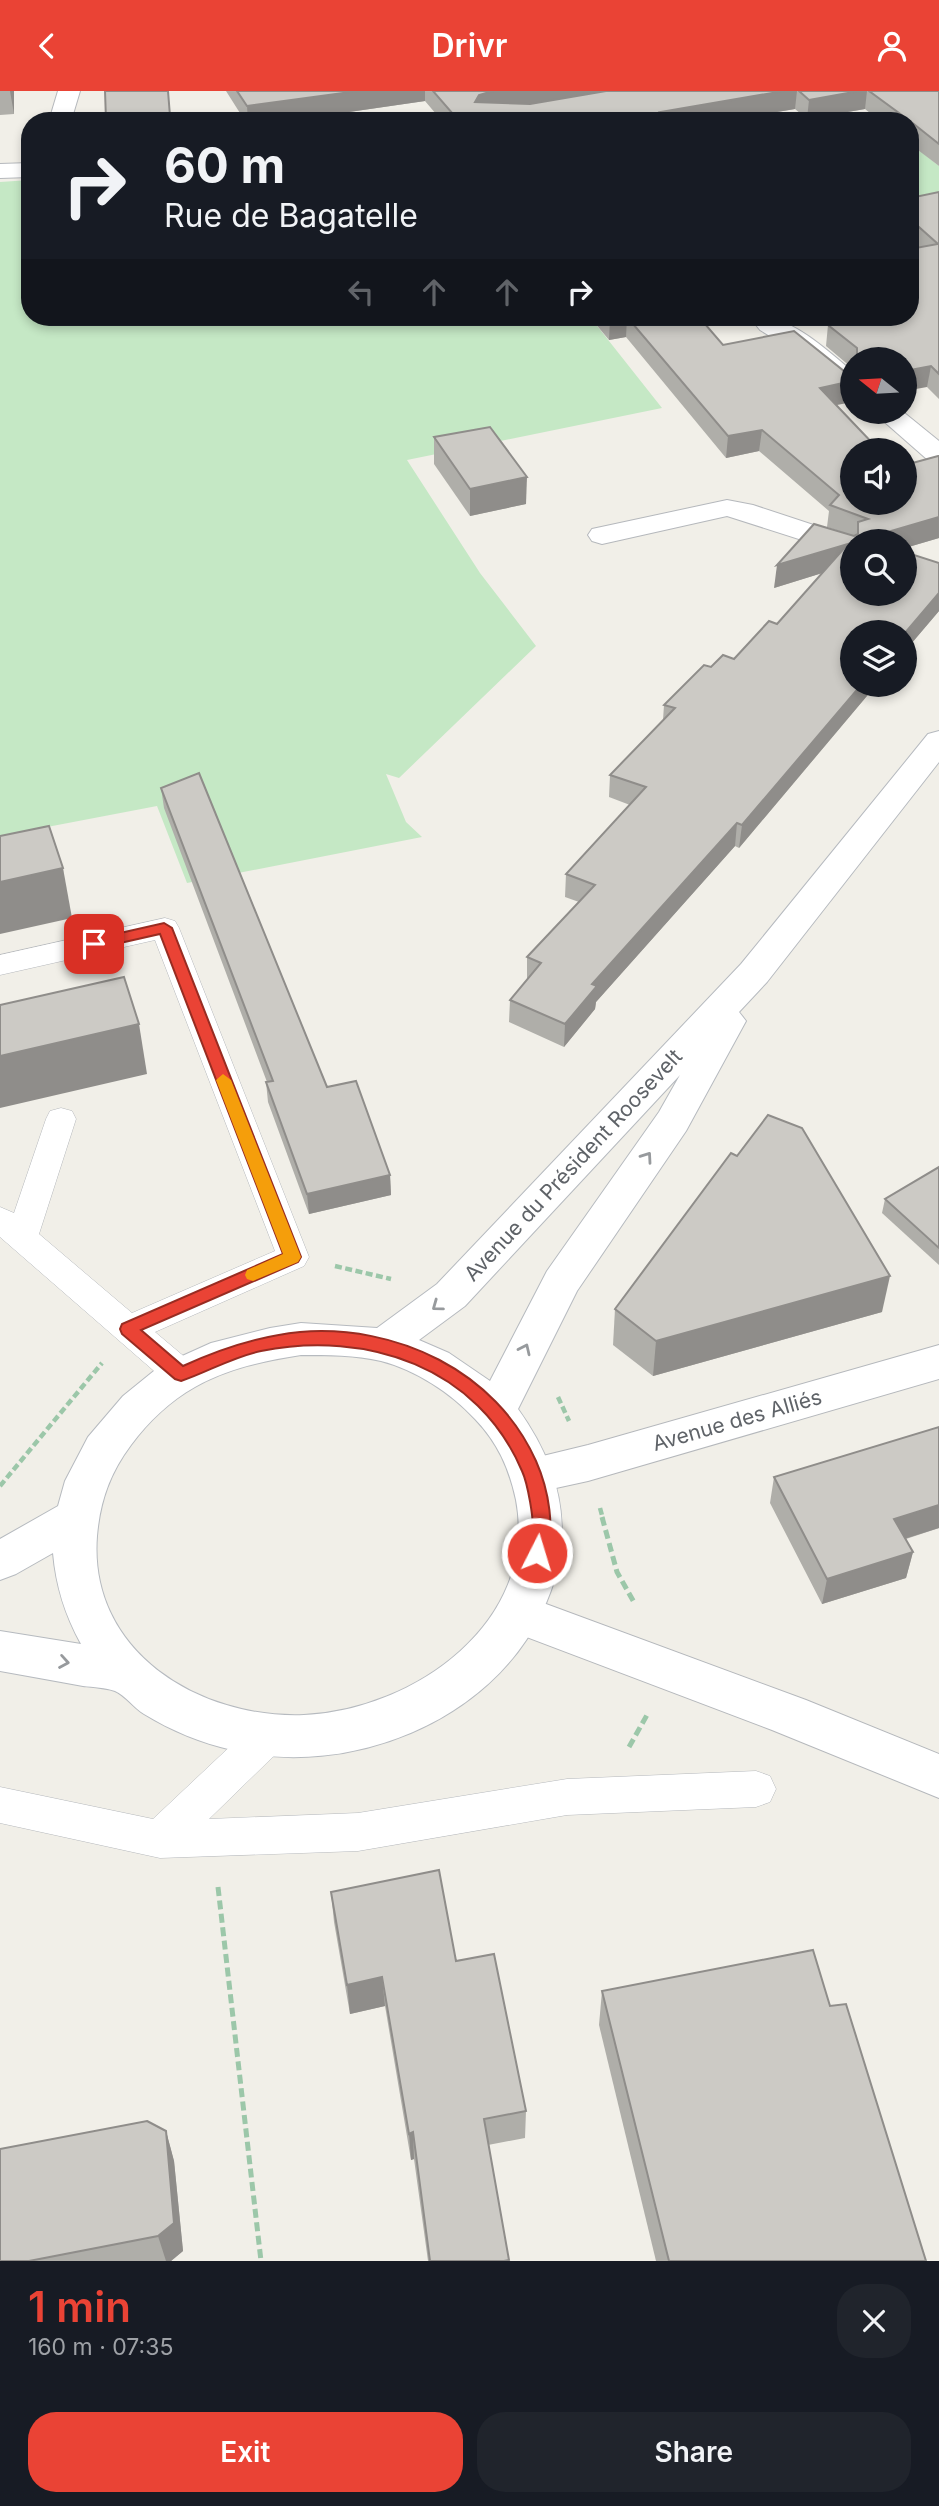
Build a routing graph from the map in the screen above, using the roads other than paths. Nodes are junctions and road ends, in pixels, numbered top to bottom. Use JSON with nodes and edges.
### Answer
{"nodes":[{"id":1,"x":69,"y":91,"type":"edge"},
{"id":2,"x":63,"y":112,"type":"edge"},
{"id":3,"x":21,"y":170,"type":"edge"},
{"id":4,"x":0,"y":171,"type":"edge"},
{"id":5,"x":771,"y":326,"type":"edge"},
{"id":6,"x":840,"y":374,"type":"edge"},
{"id":7,"x":901,"y":424,"type":"edge"},
{"id":8,"x":939,"y":456,"type":"edge"},
{"id":9,"x":602,"y":535,"type":"dead end"},
{"id":10,"x":840,"y":543,"type":"edge"},
{"id":11,"x":939,"y":741,"type":"edge"},
{"id":12,"x":0,"y":965,"type":"edge"},
{"id":13,"x":754,"y":973,"type":"junction"},
{"id":14,"x":61,"y":1119,"type":"dead end"},
{"id":15,"x":11,"y":1228,"type":"edge"},
{"id":16,"x":128,"y":1329,"type":"junction"},
{"id":17,"x":383,"y":1345,"type":"junction"},
{"id":18,"x":939,"y":1362,"type":"edge"},
{"id":19,"x":181,"y":1374,"type":"junction"},
{"id":20,"x":496,"y":1411,"type":"junction"},
{"id":21,"x":533,"y":1475,"type":"junction"},
{"id":22,"x":74,"y":1519,"type":"junction"},
{"id":23,"x":0,"y":1561,"type":"edge"},
{"id":24,"x":519,"y":1614,"type":"junction"},
{"id":25,"x":0,"y":1651,"type":"edge"},
{"id":26,"x":128,"y":1673,"type":"junction"},
{"id":27,"x":269,"y":1735,"type":"junction"},
{"id":28,"x":939,"y":1776,"type":"edge"},
{"id":29,"x":756,"y":1789,"type":"dead end"},
{"id":30,"x":0,"y":1805,"type":"edge"},
{"id":31,"x":160,"y":1839,"type":"junction"}],
"edges":[{"from":1,"to":2,"type":"main road"},
{"from":3,"to":4,"type":"main road"},
{"from":5,"to":6,"type":"main road"},
{"from":7,"to":8,"type":"main road"},
{"from":9,"to":10,"type":"main road"},
{"from":11,"to":13,"type":"main road","name":"Avenue du Président Roosevelt"},
{"from":12,"to":16,"type":"lane"},
{"from":13,"to":17,"type":"main road","name":"Avenue du Président Roosevelt","one_way":true},
{"from":20,"to":13,"type":"main road","name":"Avenue du Président Roosevelt","one_way":true},
{"from":14,"to":15,"type":"lane"},
{"from":15,"to":16,"type":"lane"},
{"from":16,"to":19,"type":"lane"},
{"from":17,"to":19,"type":"main road"},
{"from":17,"to":20,"type":"main road"},
{"from":18,"to":21,"type":"main road","name":"Avenue des Alliés"},
{"from":19,"to":22,"type":"main road"},
{"from":20,"to":21,"type":"main road"},
{"from":21,"to":24,"type":"main road"},
{"from":22,"to":23,"type":"main road"},
{"from":22,"to":26,"type":"main road"},
{"from":24,"to":27,"type":"main road"},
{"from":24,"to":28,"type":"main road"},
{"from":25,"to":26,"type":"main road","one_way":true},
{"from":26,"to":27,"type":"main road"},
{"from":27,"to":31,"type":"lane"},
{"from":29,"to":31,"type":"lane"},
{"from":30,"to":31,"type":"lane"}]}
